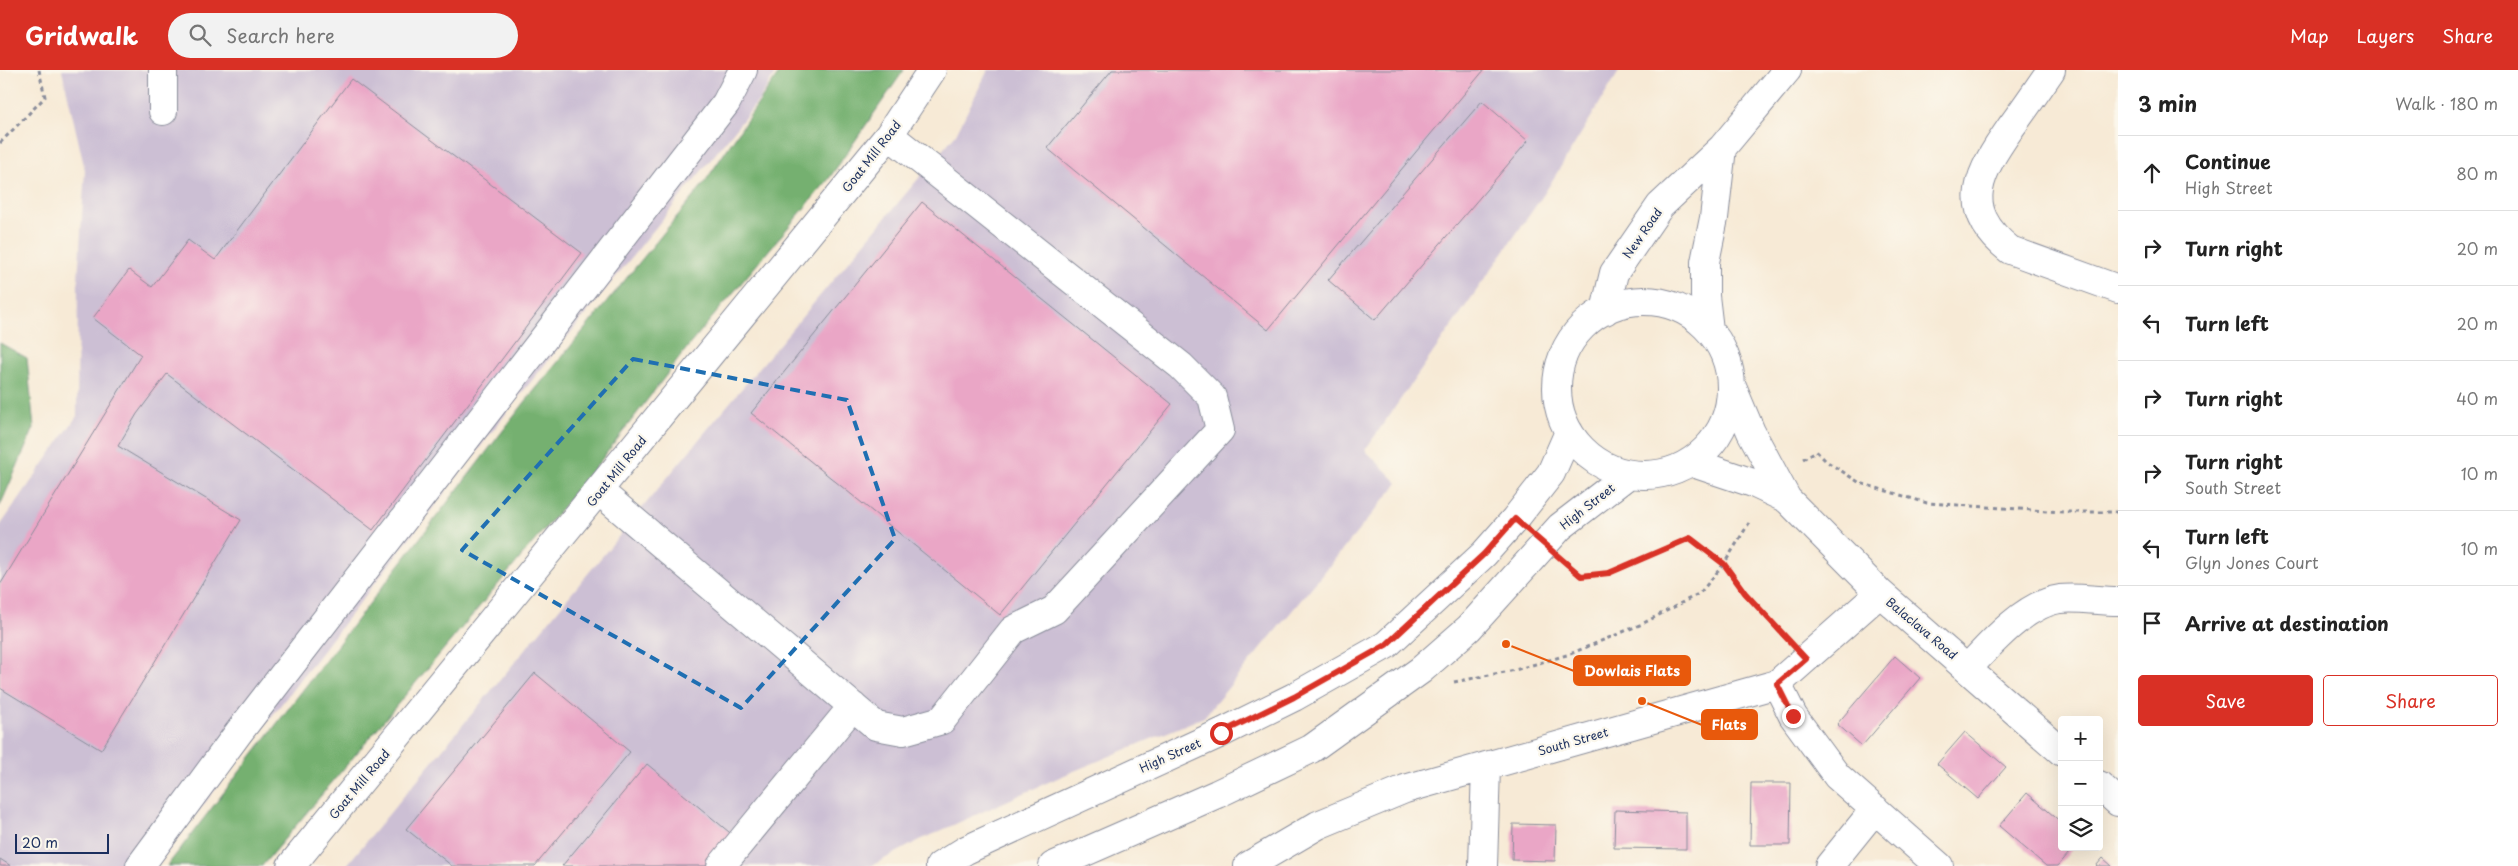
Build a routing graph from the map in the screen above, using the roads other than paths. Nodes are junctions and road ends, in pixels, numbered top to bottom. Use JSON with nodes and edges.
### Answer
{"nodes":[{"id":1,"x":163,"y":70,"type":"edge"},
{"id":2,"x":743,"y":70,"type":"edge"},
{"id":3,"x":932,"y":70,"type":"edge"},
{"id":4,"x":1786,"y":70,"type":"edge"},
{"id":5,"x":2051,"y":70,"type":"edge"},
{"id":6,"x":163,"y":111,"type":"dead end"},
{"id":7,"x":889,"y":135,"type":"junction"},
{"id":8,"x":1722,"y":148,"type":"junction"},
{"id":9,"x":2118,"y":289,"type":"edge"},
{"id":10,"x":1605,"y":311,"type":"junction"},
{"id":11,"x":1709,"y":330,"type":"junction"},
{"id":12,"x":1731,"y":383,"type":"junction"},
{"id":13,"x":1569,"y":432,"type":"junction"},
{"id":14,"x":1690,"y":462,"type":"junction"},
{"id":15,"x":1629,"y":474,"type":"junction"},
{"id":16,"x":600,"y":491,"type":"junction"},
{"id":17,"x":1787,"y":499,"type":"junction"},
{"id":18,"x":1880,"y":593,"type":"junction"},
{"id":19,"x":2118,"y":601,"type":"edge"},
{"id":20,"x":1968,"y":668,"type":"junction"},
{"id":21,"x":1777,"y":684,"type":"junction"},
{"id":22,"x":852,"y":706,"type":"junction"},
{"id":23,"x":2058,"y":748,"type":"edge"},
{"id":24,"x":1486,"y":766,"type":"junction"},
{"id":25,"x":2103,"y":789,"type":"edge"},
{"id":26,"x":2118,"y":802,"type":"edge"},
{"id":27,"x":1875,"y":809,"type":"junction"},
{"id":28,"x":140,"y":866,"type":"edge"},
{"id":29,"x":291,"y":866,"type":"edge"},
{"id":30,"x":722,"y":866,"type":"edge"},
{"id":31,"x":940,"y":866,"type":"edge"},
{"id":32,"x":1053,"y":866,"type":"edge"},
{"id":33,"x":1248,"y":866,"type":"edge"},
{"id":34,"x":1483,"y":866,"type":"edge"},
{"id":35,"x":1829,"y":866,"type":"edge"},
{"id":36,"x":1939,"y":866,"type":"edge"}],
"edges":[{"from":1,"to":6,"type":"street"},
{"from":2,"to":28,"type":"street"},
{"from":3,"to":7,"type":"street","name":"Goat Mill Road"},
{"from":4,"to":8,"type":"street","name":"New Road"},
{"from":5,"to":9,"type":"street"},
{"from":7,"to":16,"type":"street","name":"Goat Mill Road"},
{"from":7,"to":22,"type":"street"},
{"from":8,"to":10,"type":"street","name":"New Road"},
{"from":8,"to":11,"type":"street"},
{"from":10,"to":11,"type":"street"},
{"from":10,"to":13,"type":"street"},
{"from":11,"to":12,"type":"street"},
{"from":12,"to":14,"type":"street"},
{"from":12,"to":17,"type":"street","name":"Balaclava Road"},
{"from":13,"to":15,"type":"street"},
{"from":13,"to":31,"type":"street","name":"High Street"},
{"from":14,"to":15,"type":"street"},
{"from":14,"to":17,"type":"street","name":"Balaclava Road"},
{"from":15,"to":32,"type":"street","name":"High Street"},
{"from":16,"to":22,"type":"street"},
{"from":16,"to":29,"type":"street","name":"Goat Mill Road"},
{"from":17,"to":18,"type":"street","name":"Balaclava Road"},
{"from":18,"to":20,"type":"street","name":"Balaclava Road"},
{"from":18,"to":21,"type":"street","name":"South Street"},
{"from":19,"to":20,"type":"street"},
{"from":20,"to":23,"type":"street","name":"Balaclava Road"},
{"from":21,"to":24,"type":"street","name":"South Street"},
{"from":21,"to":27,"type":"street"},
{"from":22,"to":30,"type":"street"},
{"from":24,"to":33,"type":"street","name":"South Street"},
{"from":24,"to":34,"type":"street"},
{"from":25,"to":26,"type":"street"},
{"from":27,"to":35,"type":"street"},
{"from":27,"to":36,"type":"street"}]}
